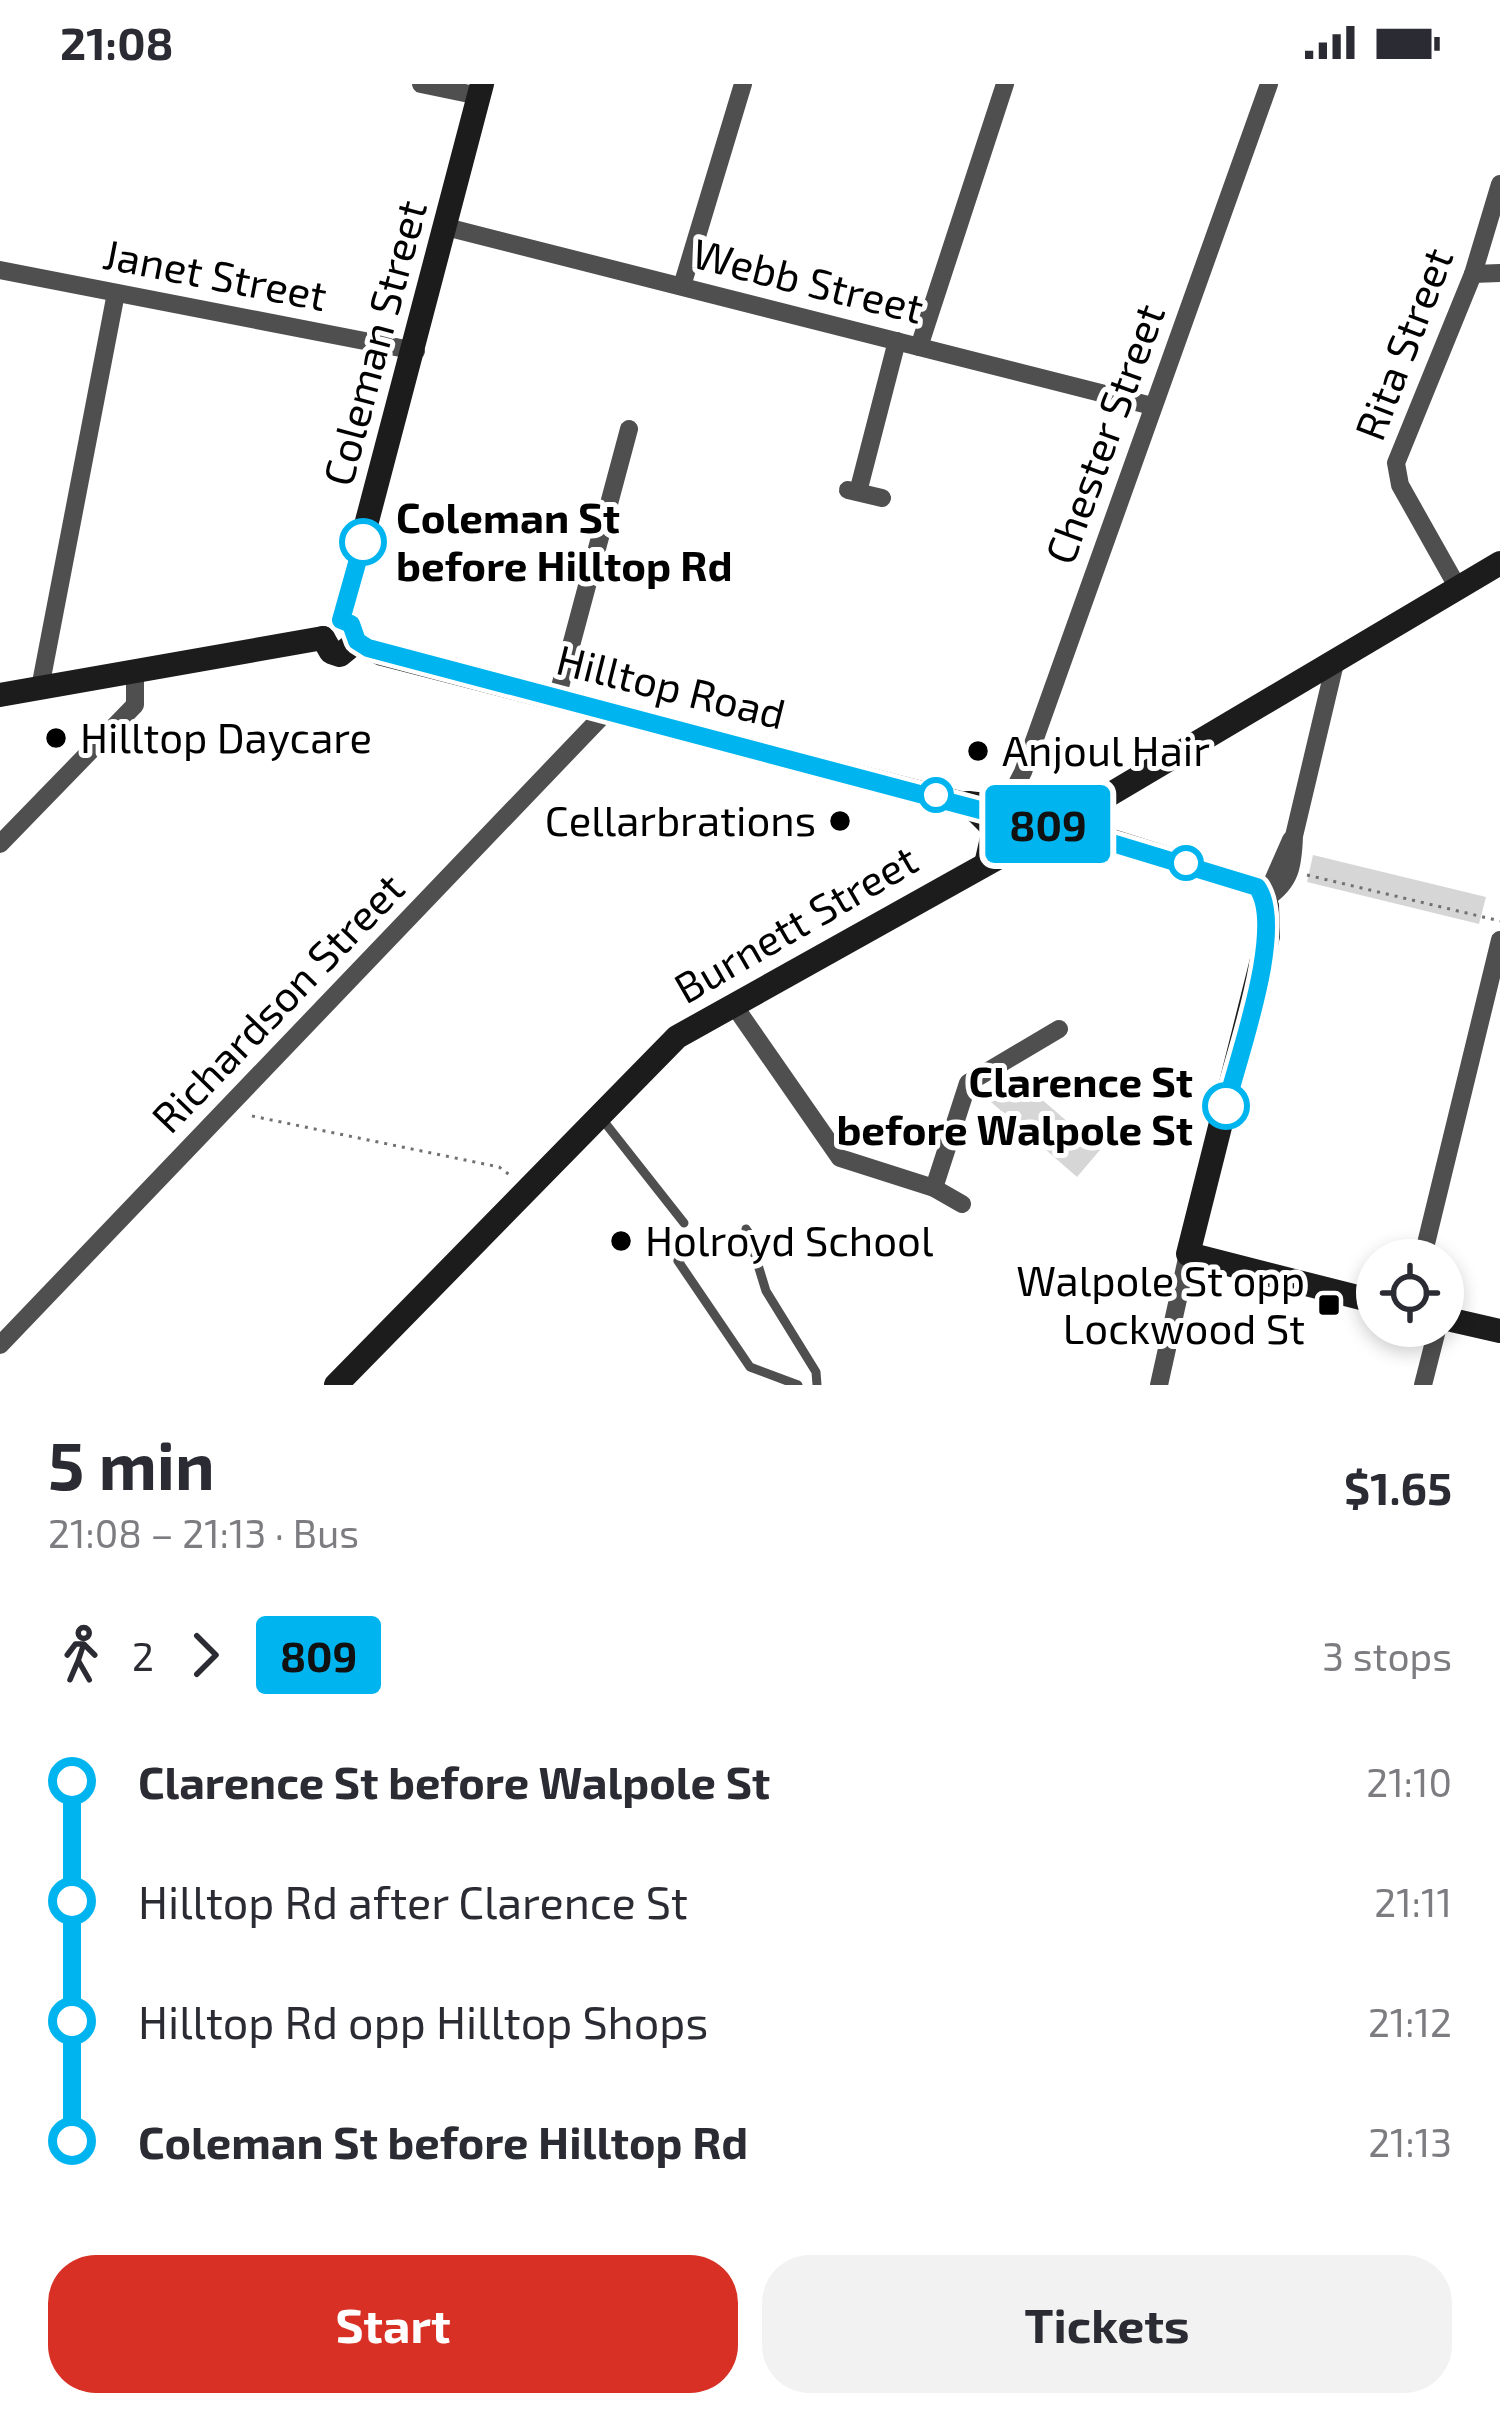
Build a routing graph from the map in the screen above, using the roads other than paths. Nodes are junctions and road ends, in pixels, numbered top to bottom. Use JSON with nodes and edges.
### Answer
{"nodes":[{"id":1,"x":421,"y":84,"type":"edge"},
{"id":2,"x":743,"y":84,"type":"edge"},
{"id":3,"x":1005,"y":84,"type":"edge"},
{"id":4,"x":1269,"y":84,"type":"edge"},
{"id":5,"x":481,"y":90,"type":"edge"},
{"id":6,"x":1500,"y":184,"type":"edge"},
{"id":7,"x":446,"y":226,"type":"junction"},
{"id":8,"x":0,"y":270,"type":"edge"},
{"id":9,"x":1500,"y":273,"type":"edge"},
{"id":10,"x":1473,"y":274,"type":"junction"},
{"id":11,"x":682,"y":286,"type":"junction"},
{"id":12,"x":116,"y":293,"type":"junction"},
{"id":13,"x":897,"y":341,"type":"junction"},
{"id":14,"x":919,"y":346,"type":"junction"},
{"id":15,"x":416,"y":351,"type":"junction"},
{"id":16,"x":1152,"y":406,"type":"junction"},
{"id":17,"x":628,"y":429,"type":"dead end"},
{"id":18,"x":882,"y":498,"type":"dead end"},
{"id":19,"x":1500,"y":563,"type":"edge"},
{"id":20,"x":1458,"y":588,"type":"junction"},
{"id":21,"x":340,"y":633,"type":"junction"},
{"id":22,"x":1336,"y":659,"type":"junction"},
{"id":23,"x":135,"y":674,"type":"junction"},
{"id":24,"x":40,"y":688,"type":"junction"},
{"id":25,"x":0,"y":694,"type":"edge"},
{"id":26,"x":557,"y":698,"type":"junction"},
{"id":27,"x":608,"y":710,"type":"junction"},
{"id":28,"x":968,"y":803,"type":"junction"},
{"id":29,"x":1005,"y":807,"type":"junction"},
{"id":30,"x":1053,"y":825,"type":"junction"},
{"id":31,"x":0,"y":844,"type":"edge"},
{"id":32,"x":987,"y":860,"type":"junction"},
{"id":33,"x":1270,"y":894,"type":"junction"},
{"id":34,"x":1500,"y":940,"type":"edge"},
{"id":35,"x":733,"y":1004,"type":"junction"},
{"id":36,"x":1059,"y":1029,"type":"dead end"},
{"id":37,"x":598,"y":1114,"type":"junction"},
{"id":38,"x":934,"y":1188,"type":"junction"},
{"id":39,"x":962,"y":1204,"type":"dead end"},
{"id":40,"x":684,"y":1222,"type":"dead end"},
{"id":41,"x":746,"y":1229,"type":"dead end"},
{"id":42,"x":1427,"y":1239,"type":"edge"},
{"id":43,"x":688,"y":1252,"type":"dead end"},
{"id":44,"x":1188,"y":1255,"type":"junction"},
{"id":45,"x":1356,"y":1297,"type":"edge"},
{"id":46,"x":1464,"y":1323,"type":"edge"},
{"id":47,"x":1500,"y":1331,"type":"edge"},
{"id":48,"x":0,"y":1345,"type":"edge"},
{"id":49,"x":1433,"y":1347,"type":"edge"},
{"id":50,"x":336,"y":1385,"type":"edge"},
{"id":51,"x":798,"y":1385,"type":"edge"},
{"id":52,"x":817,"y":1385,"type":"edge"},
{"id":53,"x":1159,"y":1385,"type":"edge"},
{"id":54,"x":1423,"y":1385,"type":"edge"}],
"edges":[{"from":1,"to":5,"type":"street"},
{"from":2,"to":11,"type":"street"},
{"from":3,"to":14,"type":"street"},
{"from":4,"to":16,"type":"street","name":"Chester Street"},
{"from":5,"to":7,"type":"street","name":"Coleman Street"},
{"from":6,"to":10,"type":"street","name":"Rita Street"},
{"from":7,"to":11,"type":"street","name":"Webb Street"},
{"from":7,"to":15,"type":"street","name":"Coleman Street"},
{"from":8,"to":12,"type":"street","name":"Janet Street"},
{"from":9,"to":10,"type":"street"},
{"from":10,"to":20,"type":"street","name":"Rita Street"},
{"from":11,"to":13,"type":"street","name":"Webb Street"},
{"from":12,"to":15,"type":"street","name":"Janet Street"},
{"from":12,"to":24,"type":"street"},
{"from":13,"to":14,"type":"street","name":"Webb Street"},
{"from":13,"to":18,"type":"street"},
{"from":14,"to":16,"type":"street","name":"Webb Street"},
{"from":15,"to":21,"type":"street","name":"Coleman Street"},
{"from":16,"to":29,"type":"street","name":"Chester Street"},
{"from":17,"to":26,"type":"street"},
{"from":19,"to":20,"type":"street","name":"Burnett Street"},
{"from":20,"to":22,"type":"street","name":"Burnett Street"},
{"from":21,"to":23,"type":"street"},
{"from":21,"to":26,"type":"street","name":"Hilltop Road"},
{"from":22,"to":30,"type":"street","name":"Burnett Street"},
{"from":22,"to":33,"type":"street"},
{"from":23,"to":24,"type":"street"},
{"from":23,"to":31,"type":"street"},
{"from":24,"to":25,"type":"street"},
{"from":26,"to":27,"type":"street","name":"Hilltop Road"},
{"from":27,"to":28,"type":"street","name":"Hilltop Road"},
{"from":27,"to":48,"type":"street","name":"Richardson Street"},
{"from":28,"to":29,"type":"street","name":"Hilltop Road"},
{"from":28,"to":30,"type":"street","name":"Hilltop Road"},
{"from":28,"to":32,"type":"street"},
{"from":29,"to":30,"type":"street","name":"Hilltop Road"},
{"from":30,"to":32,"type":"street","name":"Burnett Street"},
{"from":30,"to":33,"type":"street","name":"Hilltop Road"},
{"from":32,"to":35,"type":"street","name":"Burnett Street"},
{"from":33,"to":44,"type":"street"},
{"from":34,"to":42,"type":"street"},
{"from":35,"to":37,"type":"street","name":"Burnett Street"},
{"from":35,"to":38,"type":"street"},
{"from":36,"to":38,"type":"street"},
{"from":37,"to":40,"type":"lane"},
{"from":37,"to":50,"type":"street","name":"Burnett Street"},
{"from":38,"to":39,"type":"street"},
{"from":41,"to":52,"type":"lane"},
{"from":43,"to":51,"type":"lane"},
{"from":44,"to":45,"type":"street"},
{"from":44,"to":53,"type":"street"},
{"from":46,"to":47,"type":"street"},
{"from":49,"to":54,"type":"street"}]}
